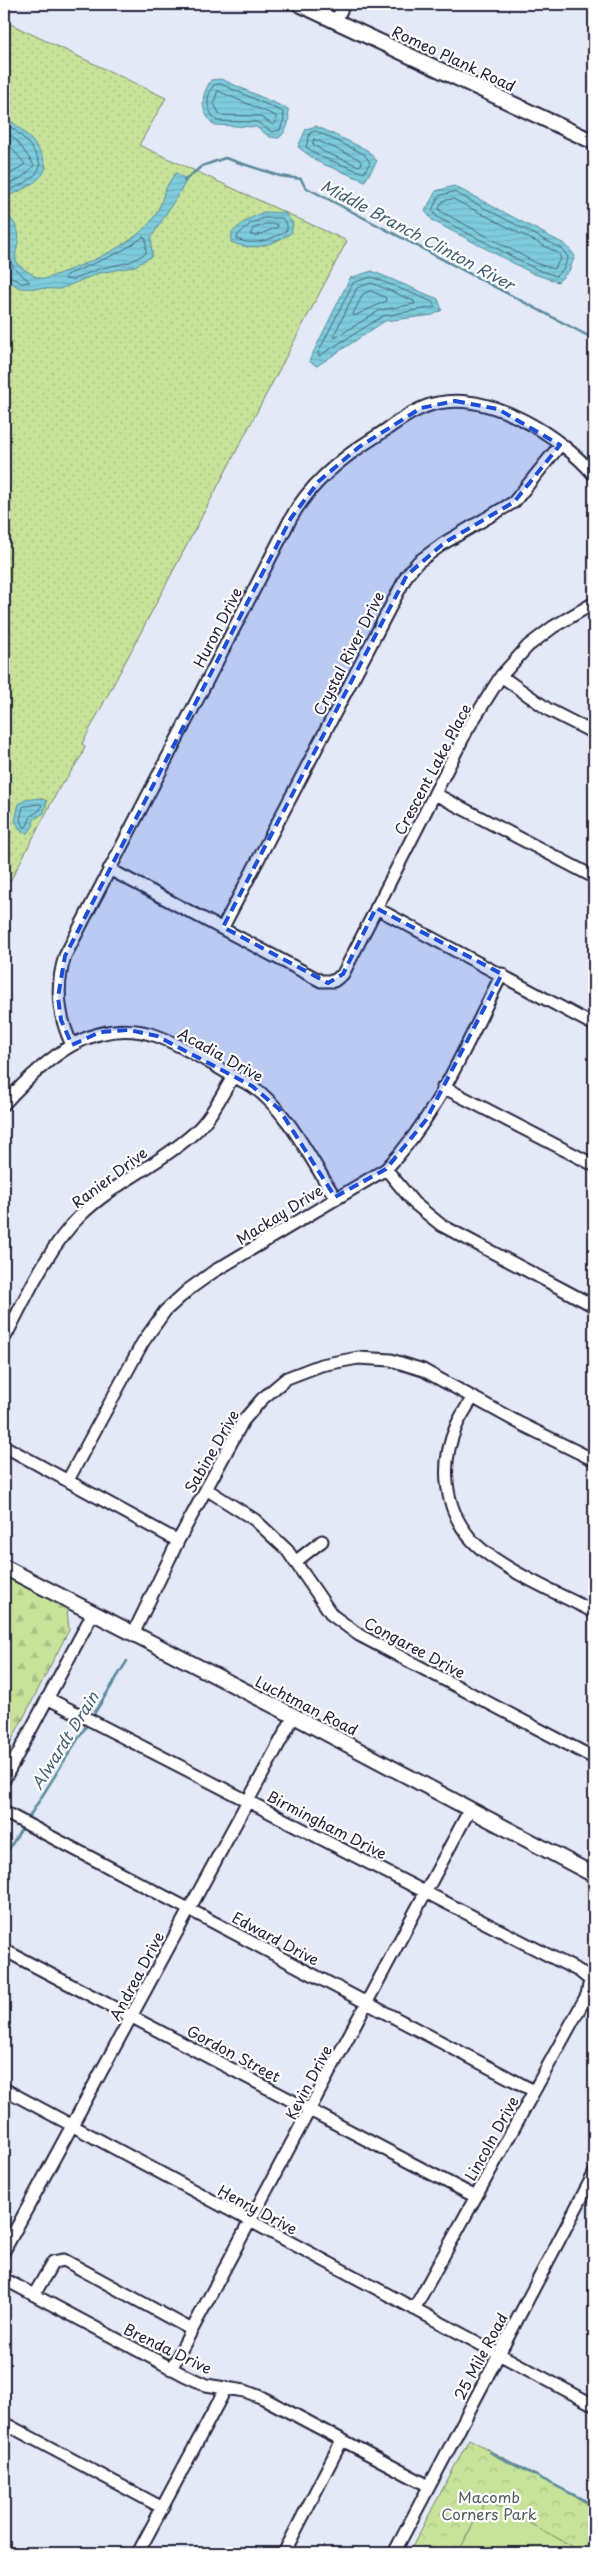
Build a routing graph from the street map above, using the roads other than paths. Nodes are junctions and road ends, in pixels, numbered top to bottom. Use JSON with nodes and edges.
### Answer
{"nodes":[{"id":1,"x":300,"y":4,"type":"edge"},
{"id":2,"x":344,"y":4,"type":"edge"},
{"id":3,"x":323,"y":9,"type":"edge"},
{"id":4,"x":336,"y":21,"type":"junction"},
{"id":5,"x":594,"y":142,"type":"edge"},
{"id":6,"x":560,"y":445,"type":"junction"},
{"id":7,"x":594,"y":475,"type":"edge"},
{"id":8,"x":594,"y":603,"type":"edge"},
{"id":9,"x":501,"y":676,"type":"junction"},
{"id":10,"x":594,"y":733,"type":"edge"},
{"id":11,"x":435,"y":794,"type":"junction"},
{"id":12,"x":109,"y":868,"type":"junction"},
{"id":13,"x":594,"y":877,"type":"edge"},
{"id":14,"x":376,"y":908,"type":"junction"},
{"id":15,"x":223,"y":928,"type":"junction"},
{"id":16,"x":502,"y":974,"type":"junction"},
{"id":17,"x":594,"y":1024,"type":"edge"},
{"id":18,"x":72,"y":1045,"type":"junction"},
{"id":19,"x":233,"y":1076,"type":"junction"},
{"id":20,"x":443,"y":1087,"type":"junction"},
{"id":21,"x":4,"y":1104,"type":"edge"},
{"id":22,"x":594,"y":1165,"type":"edge"},
{"id":23,"x":386,"y":1168,"type":"junction"},
{"id":24,"x":335,"y":1197,"type":"junction"},
{"id":25,"x":594,"y":1306,"type":"edge"},
{"id":26,"x":4,"y":1340,"type":"edge"},
{"id":27,"x":473,"y":1397,"type":"junction"},
{"id":28,"x":4,"y":1446,"type":"edge"},
{"id":29,"x":594,"y":1460,"type":"edge"},
{"id":30,"x":68,"y":1480,"type":"junction"},
{"id":31,"x":206,"y":1489,"type":"junction"},
{"id":32,"x":178,"y":1541,"type":"junction"},
{"id":33,"x":322,"y":1541,"type":"dead end"},
{"id":34,"x":295,"y":1562,"type":"junction"},
{"id":35,"x":4,"y":1567,"type":"edge"},
{"id":36,"x":594,"y":1612,"type":"edge"},
{"id":37,"x":92,"y":1613,"type":"junction"},
{"id":38,"x":132,"y":1634,"type":"junction"},
{"id":39,"x":47,"y":1698,"type":"junction"},
{"id":40,"x":294,"y":1716,"type":"junction"},
{"id":41,"x":594,"y":1758,"type":"edge"},
{"id":42,"x":4,"y":1780,"type":"edge"},
{"id":43,"x":248,"y":1800,"type":"junction"},
{"id":44,"x":470,"y":1809,"type":"junction"},
{"id":45,"x":4,"y":1812,"type":"edge"},
{"id":46,"x":594,"y":1875,"type":"edge"},
{"id":47,"x":426,"y":1892,"type":"junction"},
{"id":48,"x":189,"y":1908,"type":"junction"},
{"id":49,"x":4,"y":1950,"type":"edge"},
{"id":50,"x":590,"y":1980,"type":"joint"},
{"id":51,"x":367,"y":2003,"type":"junction"},
{"id":52,"x":131,"y":2016,"type":"junction"},
{"id":53,"x":4,"y":2089,"type":"edge"},
{"id":54,"x":534,"y":2091,"type":"junction"},
{"id":55,"x":310,"y":2110,"type":"junction"},
{"id":56,"x":72,"y":2125,"type":"junction"},
{"id":57,"x":594,"y":2174,"type":"edge"},
{"id":58,"x":476,"y":2197,"type":"junction"},
{"id":59,"x":250,"y":2221,"type":"junction"},
{"id":60,"x":4,"y":2251,"type":"edge"},
{"id":61,"x":4,"y":2279,"type":"edge"},
{"id":62,"x":34,"y":2295,"type":"junction"},
{"id":63,"x":414,"y":2309,"type":"junction"},
{"id":64,"x":192,"y":2330,"type":"junction"},
{"id":65,"x":498,"y":2354,"type":"junction"},
{"id":66,"x":171,"y":2369,"type":"junction"},
{"id":67,"x":226,"y":2388,"type":"junction"},
{"id":68,"x":594,"y":2405,"type":"edge"},
{"id":69,"x":4,"y":2423,"type":"edge"},
{"id":70,"x":342,"y":2440,"type":"junction"},
{"id":71,"x":429,"y":2486,"type":"junction"},
{"id":72,"x":161,"y":2507,"type":"junction"},
{"id":73,"x":138,"y":2553,"type":"edge"},
{"id":74,"x":284,"y":2553,"type":"edge"},
{"id":75,"x":394,"y":2553,"type":"edge"}],
"edges":[{"from":1,"to":3,"type":"street","name":"Romeo Plank Road"},
{"from":2,"to":4,"type":"street"},
{"from":3,"to":4,"type":"street","name":"Romeo Plank Road"},
{"from":4,"to":5,"type":"street","name":"Romeo Plank Road"},
{"from":6,"to":7,"type":"street","name":"Huron Drive"},
{"from":6,"to":12,"type":"street","name":"Huron Drive"},
{"from":6,"to":15,"type":"street","name":"Crystal River Drive"},
{"from":8,"to":9,"type":"street","name":"Crescent Lake Place"},
{"from":9,"to":10,"type":"street"},
{"from":9,"to":11,"type":"street","name":"Crescent Lake Place"},
{"from":11,"to":13,"type":"street"},
{"from":11,"to":14,"type":"street","name":"Crescent Lake Place"},
{"from":12,"to":15,"type":"street"},
{"from":12,"to":18,"type":"street","name":"Huron Drive"},
{"from":14,"to":15,"type":"street","name":"Crescent Lake Place"},
{"from":14,"to":16,"type":"street"},
{"from":16,"to":17,"type":"street"},
{"from":16,"to":20,"type":"street","name":"Mackay Drive"},
{"from":18,"to":19,"type":"street","name":"Acadia Drive"},
{"from":18,"to":21,"type":"street","name":"Acadia Drive"},
{"from":19,"to":24,"type":"street","name":"Acadia Drive"},
{"from":19,"to":26,"type":"street","name":"Ranier Drive"},
{"from":20,"to":22,"type":"street"},
{"from":20,"to":23,"type":"street","name":"Mackay Drive"},
{"from":23,"to":24,"type":"street","name":"Mackay Drive"},
{"from":23,"to":25,"type":"street"},
{"from":24,"to":30,"type":"street","name":"Mackay Drive"},
{"from":27,"to":29,"type":"street","name":"Sabine Drive"},
{"from":27,"to":31,"type":"street","name":"Sabine Drive"},
{"from":27,"to":36,"type":"street"},
{"from":28,"to":30,"type":"street"},
{"from":30,"to":32,"type":"street"},
{"from":31,"to":32,"type":"street","name":"Sabine Drive"},
{"from":31,"to":34,"type":"street","name":"Congaree Drive"},
{"from":32,"to":38,"type":"street","name":"Sabine Drive"},
{"from":33,"to":34,"type":"street"},
{"from":34,"to":41,"type":"street","name":"Congaree Drive"},
{"from":35,"to":37,"type":"street","name":"Luchtman Road"},
{"from":37,"to":38,"type":"street","name":"Luchtman Road"},
{"from":37,"to":39,"type":"street"},
{"from":38,"to":40,"type":"street","name":"Luchtman Road"},
{"from":39,"to":42,"type":"street"},
{"from":39,"to":43,"type":"street","name":"Birmingham Drive"},
{"from":40,"to":43,"type":"street","name":"Andrea Drive"},
{"from":40,"to":44,"type":"street","name":"Luchtman Road"},
{"from":43,"to":47,"type":"street","name":"Birmingham Drive"},
{"from":43,"to":48,"type":"street","name":"Andrea Drive"},
{"from":44,"to":46,"type":"street","name":"Luchtman Road"},
{"from":44,"to":47,"type":"street","name":"Kevin Drive"},
{"from":45,"to":48,"type":"street","name":"Edward Drive"},
{"from":47,"to":50,"type":"street","name":"Birmingham Drive"},
{"from":47,"to":51,"type":"street","name":"Kevin Drive"},
{"from":48,"to":51,"type":"street","name":"Edward Drive"},
{"from":48,"to":52,"type":"street","name":"Andrea Drive"},
{"from":49,"to":52,"type":"street","name":"Gordon Street"},
{"from":50,"to":54,"type":"street","name":"Lincoln Drive"},
{"from":51,"to":54,"type":"street","name":"Edward Drive"},
{"from":51,"to":55,"type":"street","name":"Kevin Drive"},
{"from":52,"to":55,"type":"street","name":"Gordon Street"},
{"from":52,"to":56,"type":"street","name":"Andrea Drive"},
{"from":53,"to":56,"type":"street","name":"Henry Drive"},
{"from":54,"to":58,"type":"street","name":"Lincoln Drive"},
{"from":55,"to":58,"type":"street","name":"Gordon Street"},
{"from":55,"to":59,"type":"street","name":"Kevin Drive"},
{"from":56,"to":59,"type":"street","name":"Henry Drive"},
{"from":56,"to":60,"type":"street","name":"Andrea Drive"},
{"from":57,"to":65,"type":"street","name":"25 Mile Road"},
{"from":58,"to":63,"type":"street","name":"Lincoln Drive"},
{"from":59,"to":63,"type":"street","name":"Henry Drive"},
{"from":59,"to":64,"type":"street","name":"Kevin Drive"},
{"from":61,"to":62,"type":"street","name":"Brenda Drive"},
{"from":62,"to":64,"type":"street"},
{"from":62,"to":66,"type":"street","name":"Brenda Drive"},
{"from":63,"to":65,"type":"street","name":"Henry Drive"},
{"from":64,"to":66,"type":"street","name":"Kevin Drive"},
{"from":65,"to":68,"type":"street","name":"Henry Drive"},
{"from":65,"to":71,"type":"street","name":"25 Mile Road"},
{"from":66,"to":67,"type":"street","name":"Brenda Drive"},
{"from":67,"to":70,"type":"street","name":"Brenda Drive"},
{"from":67,"to":72,"type":"street"},
{"from":69,"to":72,"type":"street"},
{"from":70,"to":71,"type":"street","name":"Brenda Drive"},
{"from":70,"to":74,"type":"street"},
{"from":71,"to":75,"type":"street","name":"25 Mile Road"},
{"from":72,"to":73,"type":"street"}]}
